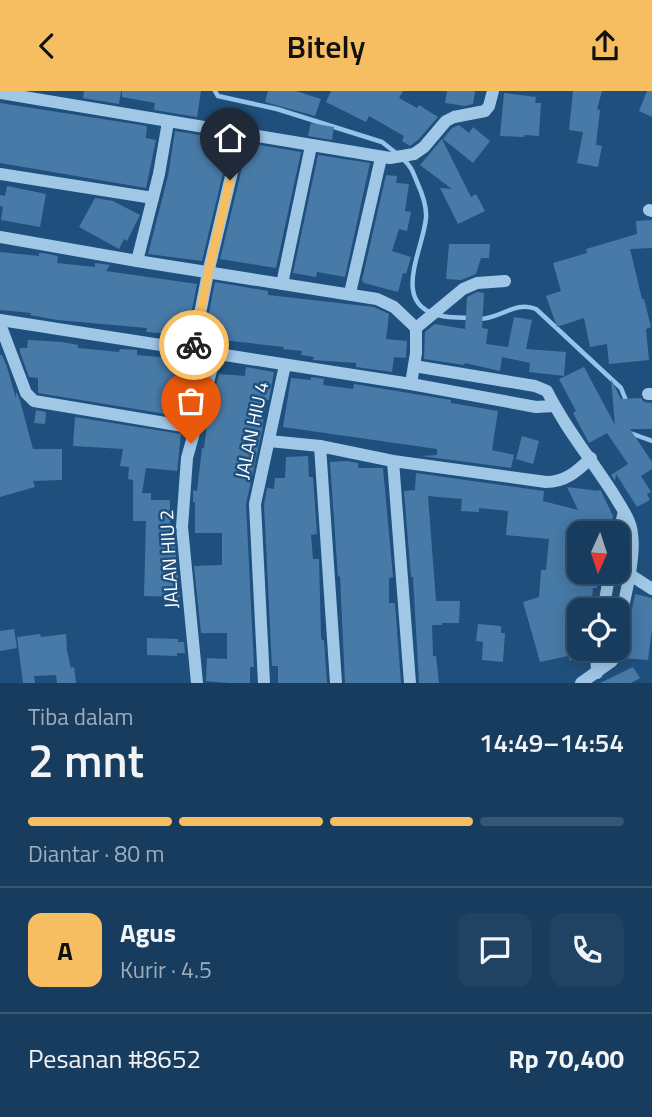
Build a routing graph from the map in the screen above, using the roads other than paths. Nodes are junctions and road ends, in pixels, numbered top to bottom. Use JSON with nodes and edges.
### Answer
{"nodes":[{"id":1,"x":493,"y":91,"type":"edge"},
{"id":2,"x":0,"y":93,"type":"edge"},
{"id":3,"x":168,"y":122,"type":"junction"},
{"id":4,"x":241,"y":134,"type":"junction"},
{"id":5,"x":311,"y":146,"type":"junction"},
{"id":6,"x":386,"y":158,"type":"junction"},
{"id":7,"x":0,"y":174,"type":"edge"},
{"id":8,"x":153,"y":198,"type":"junction"},
{"id":9,"x":0,"y":237,"type":"edge"},
{"id":10,"x":137,"y":261,"type":"junction"},
{"id":11,"x":208,"y":273,"type":"junction"},
{"id":12,"x":505,"y":281,"type":"dead end"},
{"id":13,"x":282,"y":284,"type":"junction"},
{"id":14,"x":350,"y":293,"type":"junction"},
{"id":15,"x":0,"y":322,"type":"edge"},
{"id":16,"x":420,"y":324,"type":"junction"},
{"id":17,"x":193,"y":349,"type":"junction"},
{"id":18,"x":216,"y":353,"type":"junction"},
{"id":19,"x":285,"y":365,"type":"junction"},
{"id":20,"x":414,"y":366,"type":"junction"},
{"id":21,"x":411,"y":384,"type":"junction"},
{"id":22,"x":554,"y":406,"type":"junction"},
{"id":23,"x":195,"y":428,"type":"junction"},
{"id":24,"x":269,"y":441,"type":"junction"},
{"id":25,"x":320,"y":446,"type":"junction"},
{"id":26,"x":591,"y":458,"type":"junction"},
{"id":27,"x":393,"y":461,"type":"junction"},
{"id":28,"x":624,"y":512,"type":"junction"},
{"id":29,"x":622,"y":521,"type":"edge"},
{"id":30,"x":627,"y":521,"type":"edge"},
{"id":31,"x":630,"y":528,"type":"edge"},
{"id":32,"x":630,"y":554,"type":"edge"},
{"id":33,"x":630,"y":575,"type":"edge"},
{"id":34,"x":652,"y":589,"type":"edge"},
{"id":35,"x":597,"y":661,"type":"edge"},
{"id":36,"x":612,"y":661,"type":"edge"},
{"id":37,"x":597,"y":673,"type":"junction"},
{"id":38,"x":197,"y":683,"type":"edge"},
{"id":39,"x":264,"y":683,"type":"edge"},
{"id":40,"x":336,"y":683,"type":"edge"},
{"id":41,"x":410,"y":683,"type":"edge"},
{"id":42,"x":581,"y":683,"type":"edge"}],
"edges":[{"from":1,"to":6,"type":"street"},
{"from":2,"to":3,"type":"street"},
{"from":3,"to":4,"type":"street"},
{"from":3,"to":8,"type":"street"},
{"from":4,"to":5,"type":"street"},
{"from":4,"to":11,"type":"street"},
{"from":5,"to":6,"type":"street"},
{"from":5,"to":13,"type":"street"},
{"from":6,"to":14,"type":"street"},
{"from":7,"to":8,"type":"street"},
{"from":8,"to":10,"type":"street"},
{"from":9,"to":10,"type":"street"},
{"from":10,"to":11,"type":"street"},
{"from":11,"to":13,"type":"street"},
{"from":11,"to":17,"type":"street"},
{"from":12,"to":16,"type":"street"},
{"from":13,"to":14,"type":"street"},
{"from":14,"to":16,"type":"street"},
{"from":15,"to":17,"type":"street"},
{"from":15,"to":23,"type":"street"},
{"from":16,"to":20,"type":"street"},
{"from":17,"to":18,"type":"street"},
{"from":18,"to":19,"type":"street"},
{"from":18,"to":23,"type":"street","name":"JALAN HIU 2"},
{"from":19,"to":21,"type":"street"},
{"from":19,"to":24,"type":"street","name":"JALAN HIU 4"},
{"from":20,"to":21,"type":"street"},
{"from":20,"to":22,"type":"street"},
{"from":21,"to":22,"type":"street"},
{"from":22,"to":26,"type":"street"},
{"from":23,"to":38,"type":"street","name":"JALAN HIU 2"},
{"from":24,"to":25,"type":"street"},
{"from":24,"to":39,"type":"street","name":"JALAN HIU 4"},
{"from":25,"to":27,"type":"street"},
{"from":25,"to":40,"type":"street"},
{"from":26,"to":27,"type":"street"},
{"from":26,"to":28,"type":"street"},
{"from":27,"to":41,"type":"street"},
{"from":28,"to":29,"type":"street"},
{"from":28,"to":30,"type":"street"},
{"from":31,"to":32,"type":"street"},
{"from":33,"to":34,"type":"street"},
{"from":35,"to":37,"type":"street"},
{"from":36,"to":37,"type":"street"},
{"from":37,"to":42,"type":"street"}]}
